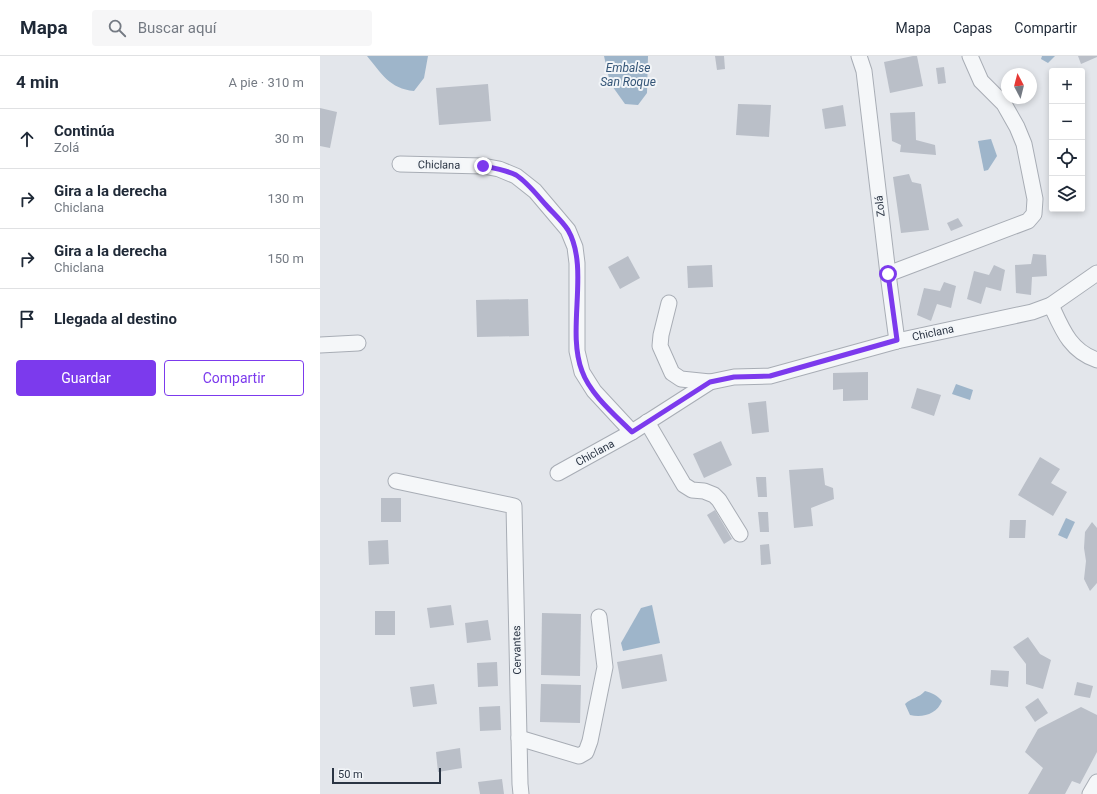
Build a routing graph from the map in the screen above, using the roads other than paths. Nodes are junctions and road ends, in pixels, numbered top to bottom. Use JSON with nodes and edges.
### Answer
{"nodes":[{"id":1,"x":859,"y":56,"type":"edge"},
{"id":2,"x":970,"y":56,"type":"edge"},
{"id":3,"x":400,"y":164,"type":"dead end"},
{"id":4,"x":1097,"y":273,"type":"edge"},
{"id":5,"x":888,"y":274,"type":"junction"},
{"id":6,"x":669,"y":303,"type":"dead end"},
{"id":7,"x":1051,"y":305,"type":"junction"},
{"id":8,"x":897,"y":340,"type":"junction"},
{"id":9,"x":358,"y":343,"type":"dead end"},
{"id":10,"x":320,"y":345,"type":"edge"},
{"id":11,"x":1097,"y":360,"type":"edge"},
{"id":12,"x":710,"y":382,"type":"junction"},
{"id":13,"x":647,"y":422,"type":"junction"},
{"id":14,"x":632,"y":432,"type":"junction"},
{"id":15,"x":558,"y":473,"type":"dead end"},
{"id":16,"x":396,"y":481,"type":"dead end"},
{"id":17,"x":740,"y":534,"type":"dead end"},
{"id":18,"x":599,"y":617,"type":"dead end"},
{"id":19,"x":519,"y":738,"type":"junction"},
{"id":20,"x":1097,"y":782,"type":"edge"},
{"id":21,"x":521,"y":794,"type":"edge"},
{"id":22,"x":1090,"y":794,"type":"edge"}],
"edges":[{"from":1,"to":5,"type":"street","name":"Zolá"},
{"from":2,"to":5,"type":"street"},
{"from":3,"to":14,"type":"street","name":"Chiclana"},
{"from":4,"to":7,"type":"street","name":"Chiclana"},
{"from":5,"to":8,"type":"street","name":"Zolá"},
{"from":6,"to":12,"type":"street"},
{"from":7,"to":8,"type":"street","name":"Chiclana"},
{"from":7,"to":11,"type":"street"},
{"from":8,"to":12,"type":"street","name":"Chiclana"},
{"from":9,"to":10,"type":"street"},
{"from":12,"to":13,"type":"street","name":"Chiclana"},
{"from":13,"to":14,"type":"street","name":"Chiclana"},
{"from":13,"to":17,"type":"street"},
{"from":14,"to":15,"type":"street","name":"Chiclana"},
{"from":16,"to":19,"type":"street","name":"Cervantes"},
{"from":18,"to":19,"type":"street"},
{"from":19,"to":21,"type":"street","name":"Cervantes"},
{"from":20,"to":22,"type":"street"}]}
